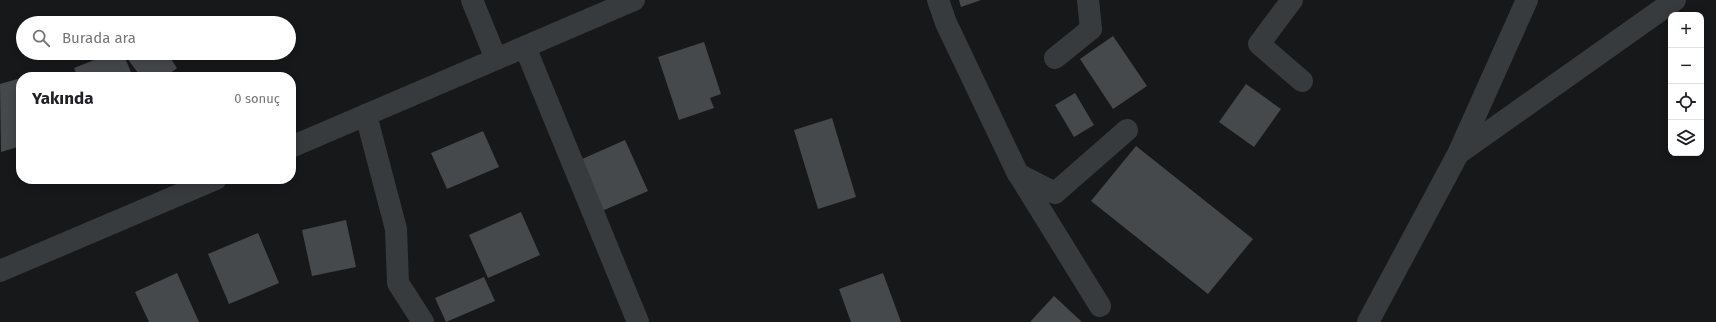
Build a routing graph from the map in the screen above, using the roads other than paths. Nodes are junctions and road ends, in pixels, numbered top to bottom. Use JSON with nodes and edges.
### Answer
{"nodes":[{"id":1,"x":472,"y":0,"type":"edge"},
{"id":2,"x":634,"y":0,"type":"edge"},
{"id":3,"x":938,"y":0,"type":"edge"},
{"id":4,"x":1088,"y":0,"type":"edge"},
{"id":5,"x":1292,"y":0,"type":"edge"},
{"id":6,"x":1527,"y":0,"type":"edge"},
{"id":7,"x":1675,"y":0,"type":"edge"},
{"id":8,"x":525,"y":47,"type":"junction"},
{"id":9,"x":1055,"y":58,"type":"dead end"},
{"id":10,"x":496,"y":59,"type":"junction"},
{"id":11,"x":1302,"y":81,"type":"dead end"},
{"id":12,"x":366,"y":115,"type":"junction"},
{"id":13,"x":1127,"y":130,"type":"dead end"},
{"id":14,"x":296,"y":145,"type":"edge"},
{"id":15,"x":1458,"y":154,"type":"junction"},
{"id":16,"x":1018,"y":174,"type":"junction"},
{"id":17,"x":204,"y":184,"type":"edge"},
{"id":18,"x":0,"y":271,"type":"edge"},
{"id":19,"x":1100,"y":306,"type":"dead end"},
{"id":20,"x":424,"y":322,"type":"edge"},
{"id":21,"x":638,"y":322,"type":"edge"},
{"id":22,"x":1368,"y":322,"type":"edge"}],
"edges":[{"from":1,"to":10,"type":"street"},
{"from":2,"to":8,"type":"street"},
{"from":3,"to":16,"type":"street"},
{"from":4,"to":9,"type":"street"},
{"from":5,"to":11,"type":"street"},
{"from":6,"to":15,"type":"street"},
{"from":7,"to":15,"type":"street"},
{"from":8,"to":10,"type":"street"},
{"from":8,"to":21,"type":"street"},
{"from":10,"to":12,"type":"street"},
{"from":12,"to":14,"type":"street"},
{"from":12,"to":20,"type":"street"},
{"from":13,"to":16,"type":"street"},
{"from":15,"to":22,"type":"street"},
{"from":16,"to":19,"type":"street"},
{"from":17,"to":18,"type":"street"}]}
